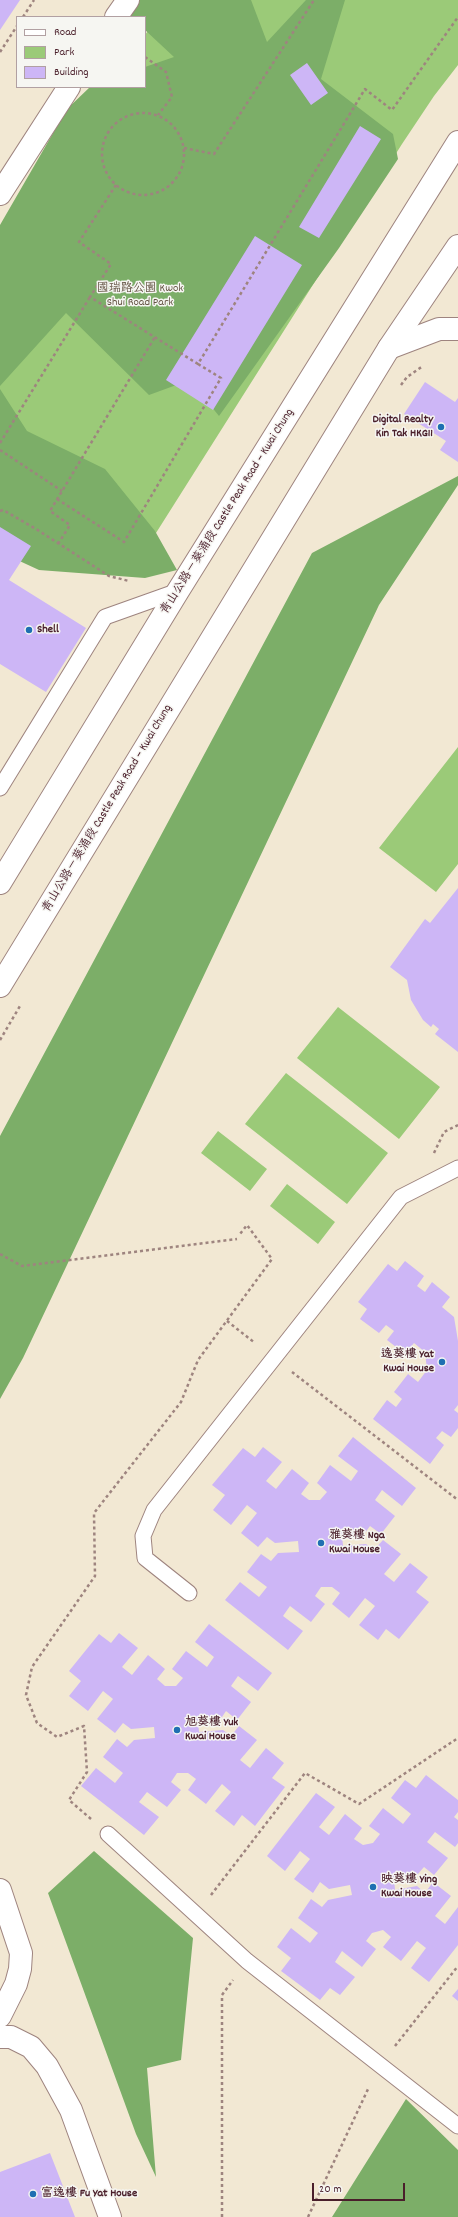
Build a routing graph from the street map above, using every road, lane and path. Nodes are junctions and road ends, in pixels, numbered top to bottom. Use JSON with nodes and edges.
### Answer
{"nodes":[{"id":1,"x":34,"y":0,"type":"edge"},
{"id":2,"x":128,"y":0,"type":"edge"},
{"id":3,"x":314,"y":0,"type":"edge"},
{"id":4,"x":24,"y":16,"type":"edge"},
{"id":5,"x":117,"y":16,"type":"edge"},
{"id":6,"x":458,"y":17,"type":"edge"},
{"id":7,"x":16,"y":28,"type":"edge"},
{"id":8,"x":0,"y":52,"type":"edge"},
{"id":9,"x":146,"y":58,"type":"edge"},
{"id":10,"x":68,"y":88,"type":"edge"},
{"id":11,"x":158,"y":115,"type":"junction"},
{"id":12,"x":458,"y":142,"type":"edge"},
{"id":13,"x":184,"y":148,"type":"junction"},
{"id":14,"x":116,"y":185,"type":"junction"},
{"id":15,"x":0,"y":194,"type":"edge"},
{"id":16,"x":458,"y":246,"type":"edge"},
{"id":17,"x":90,"y":297,"type":"junction"},
{"id":18,"x":458,"y":329,"type":"edge"},
{"id":19,"x":155,"y":337,"type":"junction"},
{"id":20,"x":389,"y":348,"type":"junction"},
{"id":21,"x":198,"y":364,"type":"junction"},
{"id":22,"x":0,"y":443,"type":"edge"},
{"id":23,"x":0,"y":450,"type":"edge"},
{"id":24,"x":62,"y":491,"type":"junction"},
{"id":25,"x":57,"y":499,"type":"junction"},
{"id":26,"x":0,"y":511,"type":"edge"},
{"id":27,"x":58,"y":544,"type":"junction"},
{"id":28,"x":128,"y":581,"type":"dead end"},
{"id":29,"x":178,"y":591,"type":"junction"},
{"id":30,"x":0,"y":788,"type":"edge"},
{"id":31,"x":0,"y":883,"type":"edge"},
{"id":32,"x":0,"y":986,"type":"edge"},
{"id":33,"x":458,"y":1168,"type":"edge"},
{"id":34,"x":237,"y":1238,"type":"dead end"},
{"id":35,"x":0,"y":1254,"type":"edge"},
{"id":36,"x":227,"y":1321,"type":"dead end"},
{"id":37,"x":273,"y":1358,"type":"junction"},
{"id":38,"x":458,"y":1500,"type":"edge"},
{"id":39,"x":189,"y":1593,"type":"dead end"},
{"id":40,"x":458,"y":1738,"type":"edge"},
{"id":41,"x":108,"y":1834,"type":"dead end"},
{"id":42,"x":0,"y":1890,"type":"edge"},
{"id":43,"x":197,"y":1914,"type":"junction"},
{"id":44,"x":247,"y":1961,"type":"junction"},
{"id":45,"x":458,"y":1966,"type":"edge"},
{"id":46,"x":0,"y":2016,"type":"edge"},
{"id":47,"x":0,"y":2037,"type":"edge"},
{"id":48,"x":380,"y":2065,"type":"junction"},
{"id":49,"x":458,"y":2126,"type":"edge"},
{"id":50,"x":110,"y":2217,"type":"edge"},
{"id":51,"x":222,"y":2217,"type":"edge"},
{"id":52,"x":308,"y":2217,"type":"edge"}],
"edges":[{"from":1,"to":4,"type":"path"},
{"from":2,"to":5,"type":"main road"},
{"from":3,"to":13,"type":"path"},
{"from":6,"to":21,"type":"path"},
{"from":7,"to":8,"type":"path"},
{"from":9,"to":11,"type":"path"},
{"from":10,"to":15,"type":"main road"},
{"from":11,"to":13,"type":"path"},
{"from":11,"to":14,"type":"path"},
{"from":12,"to":29,"type":"main road","name":"青山公路－葵涌段 Castle Peak Road – Kwai Chung"},
{"from":13,"to":14,"type":"path"},
{"from":14,"to":17,"type":"path"},
{"from":16,"to":20,"type":"main road","name":"青山公路－葵涌段 Castle Peak Road – Kwai Chung"},
{"from":17,"to":19,"type":"path"},
{"from":17,"to":22,"type":"path"},
{"from":18,"to":20,"type":"main road"},
{"from":19,"to":21,"type":"path"},
{"from":19,"to":24,"type":"path"},
{"from":20,"to":32,"type":"main road","name":"青山公路－葵涌段 Castle Peak Road – Kwai Chung"},
{"from":21,"to":25,"type":"path"},
{"from":23,"to":24,"type":"path"},
{"from":24,"to":25,"type":"path"},
{"from":25,"to":27,"type":"path"},
{"from":26,"to":27,"type":"path"},
{"from":27,"to":28,"type":"path"},
{"from":29,"to":30,"type":"lane"},
{"from":29,"to":31,"type":"main road","name":"青山公路－葵涌段 Castle Peak Road – Kwai Chung"},
{"from":33,"to":37,"type":"lane"},
{"from":34,"to":35,"type":"path"},
{"from":36,"to":37,"type":"path"},
{"from":37,"to":38,"type":"path"},
{"from":37,"to":39,"type":"lane"},
{"from":40,"to":43,"type":"path"},
{"from":41,"to":43,"type":"lane"},
{"from":42,"to":46,"type":"main road"},
{"from":43,"to":44,"type":"lane"},
{"from":44,"to":48,"type":"lane"},
{"from":44,"to":51,"type":"path"},
{"from":45,"to":48,"type":"path"},
{"from":47,"to":50,"type":"main road"},
{"from":48,"to":49,"type":"lane"},
{"from":48,"to":52,"type":"path"}]}
